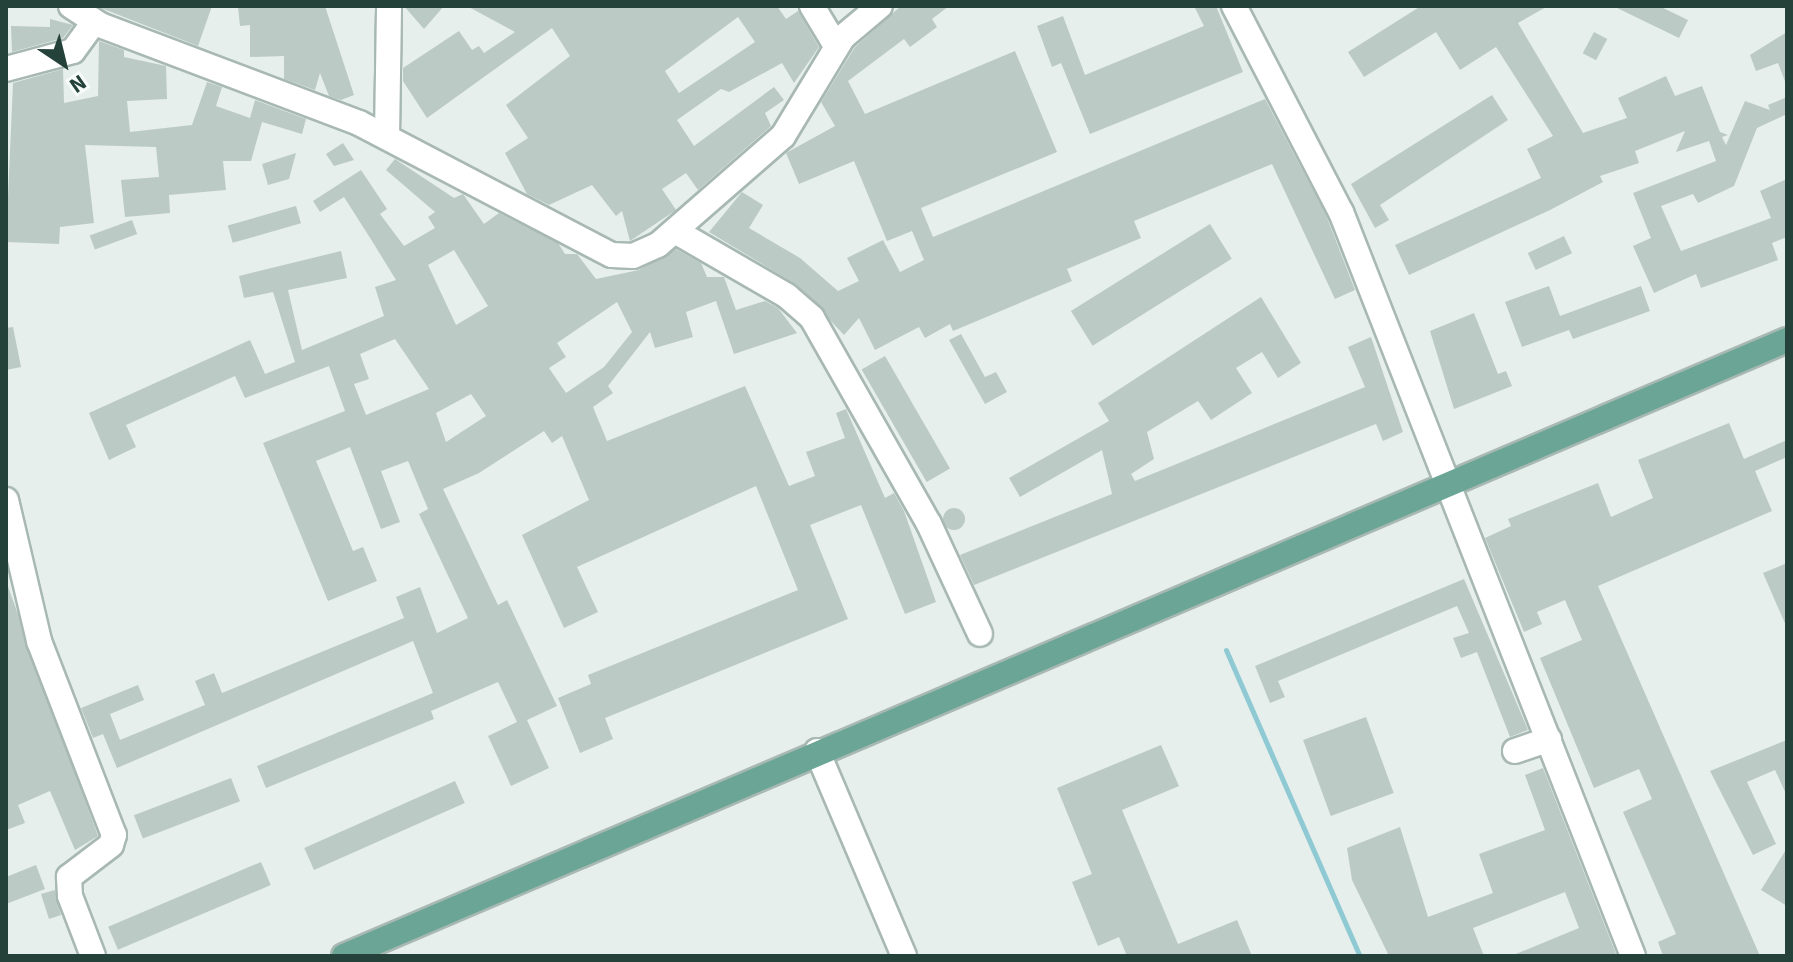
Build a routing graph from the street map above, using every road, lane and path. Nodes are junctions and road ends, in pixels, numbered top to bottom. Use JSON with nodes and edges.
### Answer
{"nodes":[{"id":1,"x":71,"y":6,"type":"edge"},
{"id":2,"x":389,"y":6,"type":"edge"},
{"id":3,"x":812,"y":6,"type":"edge"},
{"id":4,"x":880,"y":6,"type":"edge"},
{"id":5,"x":1234,"y":6,"type":"edge"},
{"id":6,"x":94,"y":22,"type":"junction"},
{"id":7,"x":843,"y":37,"type":"junction"},
{"id":8,"x":6,"y":69,"type":"edge"},
{"id":9,"x":387,"y":136,"type":"junction"},
{"id":10,"x":675,"y":231,"type":"junction"},
{"id":11,"x":1787,"y":340,"type":"edge"},
{"id":12,"x":1446,"y":484,"type":"junction"},
{"id":13,"x":6,"y":500,"type":"edge"},
{"id":14,"x":980,"y":634,"type":"dead end"},
{"id":15,"x":1549,"y":739,"type":"junction"},
{"id":16,"x":817,"y":751,"type":"junction"},
{"id":17,"x":1515,"y":751,"type":"dead end"},
{"id":18,"x":93,"y":956,"type":"edge"},
{"id":19,"x":344,"y":956,"type":"edge"},
{"id":20,"x":904,"y":956,"type":"edge"},
{"id":21,"x":1633,"y":956,"type":"edge"}],
"edges":[{"from":1,"to":6,"type":"street"},
{"from":2,"to":9,"type":"street"},
{"from":3,"to":7,"type":"street"},
{"from":4,"to":7,"type":"street"},
{"from":5,"to":12,"type":"street"},
{"from":6,"to":8,"type":"street"},
{"from":6,"to":9,"type":"street"},
{"from":7,"to":10,"type":"street"},
{"from":9,"to":10,"type":"street"},
{"from":10,"to":14,"type":"street"},
{"from":11,"to":12,"type":"main road"},
{"from":12,"to":15,"type":"street"},
{"from":12,"to":16,"type":"main road"},
{"from":13,"to":18,"type":"street"},
{"from":15,"to":17,"type":"street"},
{"from":15,"to":21,"type":"street"},
{"from":16,"to":19,"type":"main road"},
{"from":16,"to":20,"type":"street"}]}
